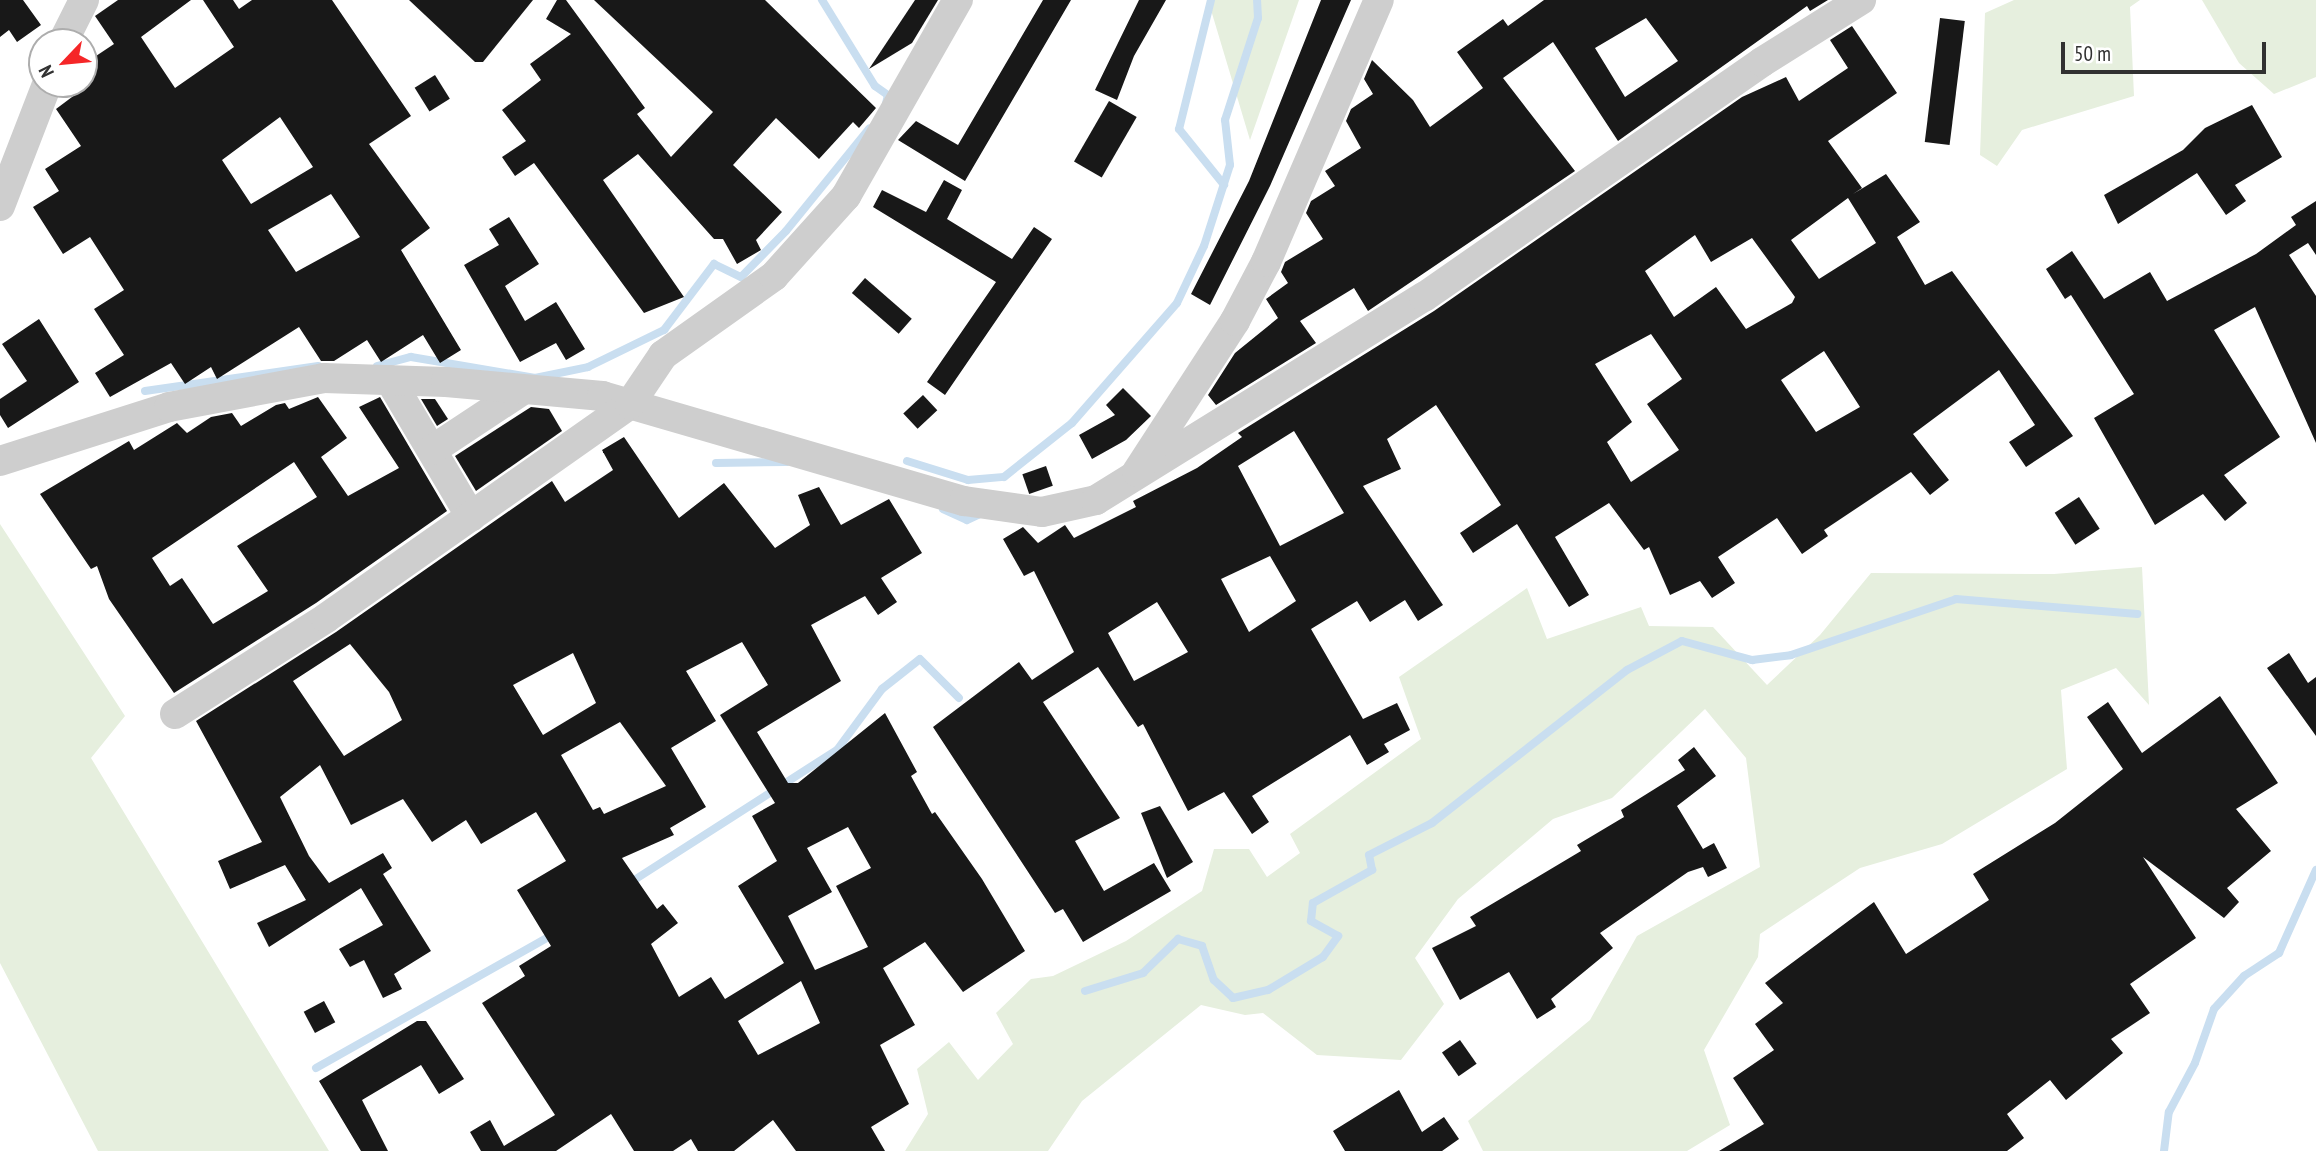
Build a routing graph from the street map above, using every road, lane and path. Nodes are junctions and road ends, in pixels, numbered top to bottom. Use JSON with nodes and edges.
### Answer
{"nodes":[{"id":1,"x":84,"y":0,"type":"edge"},
{"id":2,"x":958,"y":0,"type":"edge"},
{"id":3,"x":1379,"y":0,"type":"edge"},
{"id":4,"x":1861,"y":0,"type":"edge"},
{"id":5,"x":70,"y":28,"type":"edge"},
{"id":6,"x":42,"y":98,"type":"edge"},
{"id":7,"x":0,"y":206,"type":"edge"},
{"id":8,"x":390,"y":380,"type":"junction"},
{"id":9,"x":521,"y":391,"type":"junction"},
{"id":10,"x":630,"y":404,"type":"junction"},
{"id":11,"x":432,"y":450,"type":"junction"},
{"id":12,"x":0,"y":461,"type":"edge"},
{"id":13,"x":1133,"y":478,"type":"junction"},
{"id":14,"x":471,"y":517,"type":"junction"},
{"id":15,"x":175,"y":714,"type":"dead end"}],
"edges":[{"from":1,"to":5,"type":"street"},
{"from":2,"to":10,"type":"street"},
{"from":3,"to":13,"type":"street"},
{"from":4,"to":13,"type":"street"},
{"from":6,"to":7,"type":"street"},
{"from":8,"to":9,"type":"street"},
{"from":8,"to":11,"type":"street"},
{"from":8,"to":12,"type":"street"},
{"from":9,"to":10,"type":"street"},
{"from":9,"to":11,"type":"street"},
{"from":10,"to":13,"type":"street"},
{"from":10,"to":14,"type":"street"},
{"from":11,"to":14,"type":"street"},
{"from":14,"to":15,"type":"street"}]}
